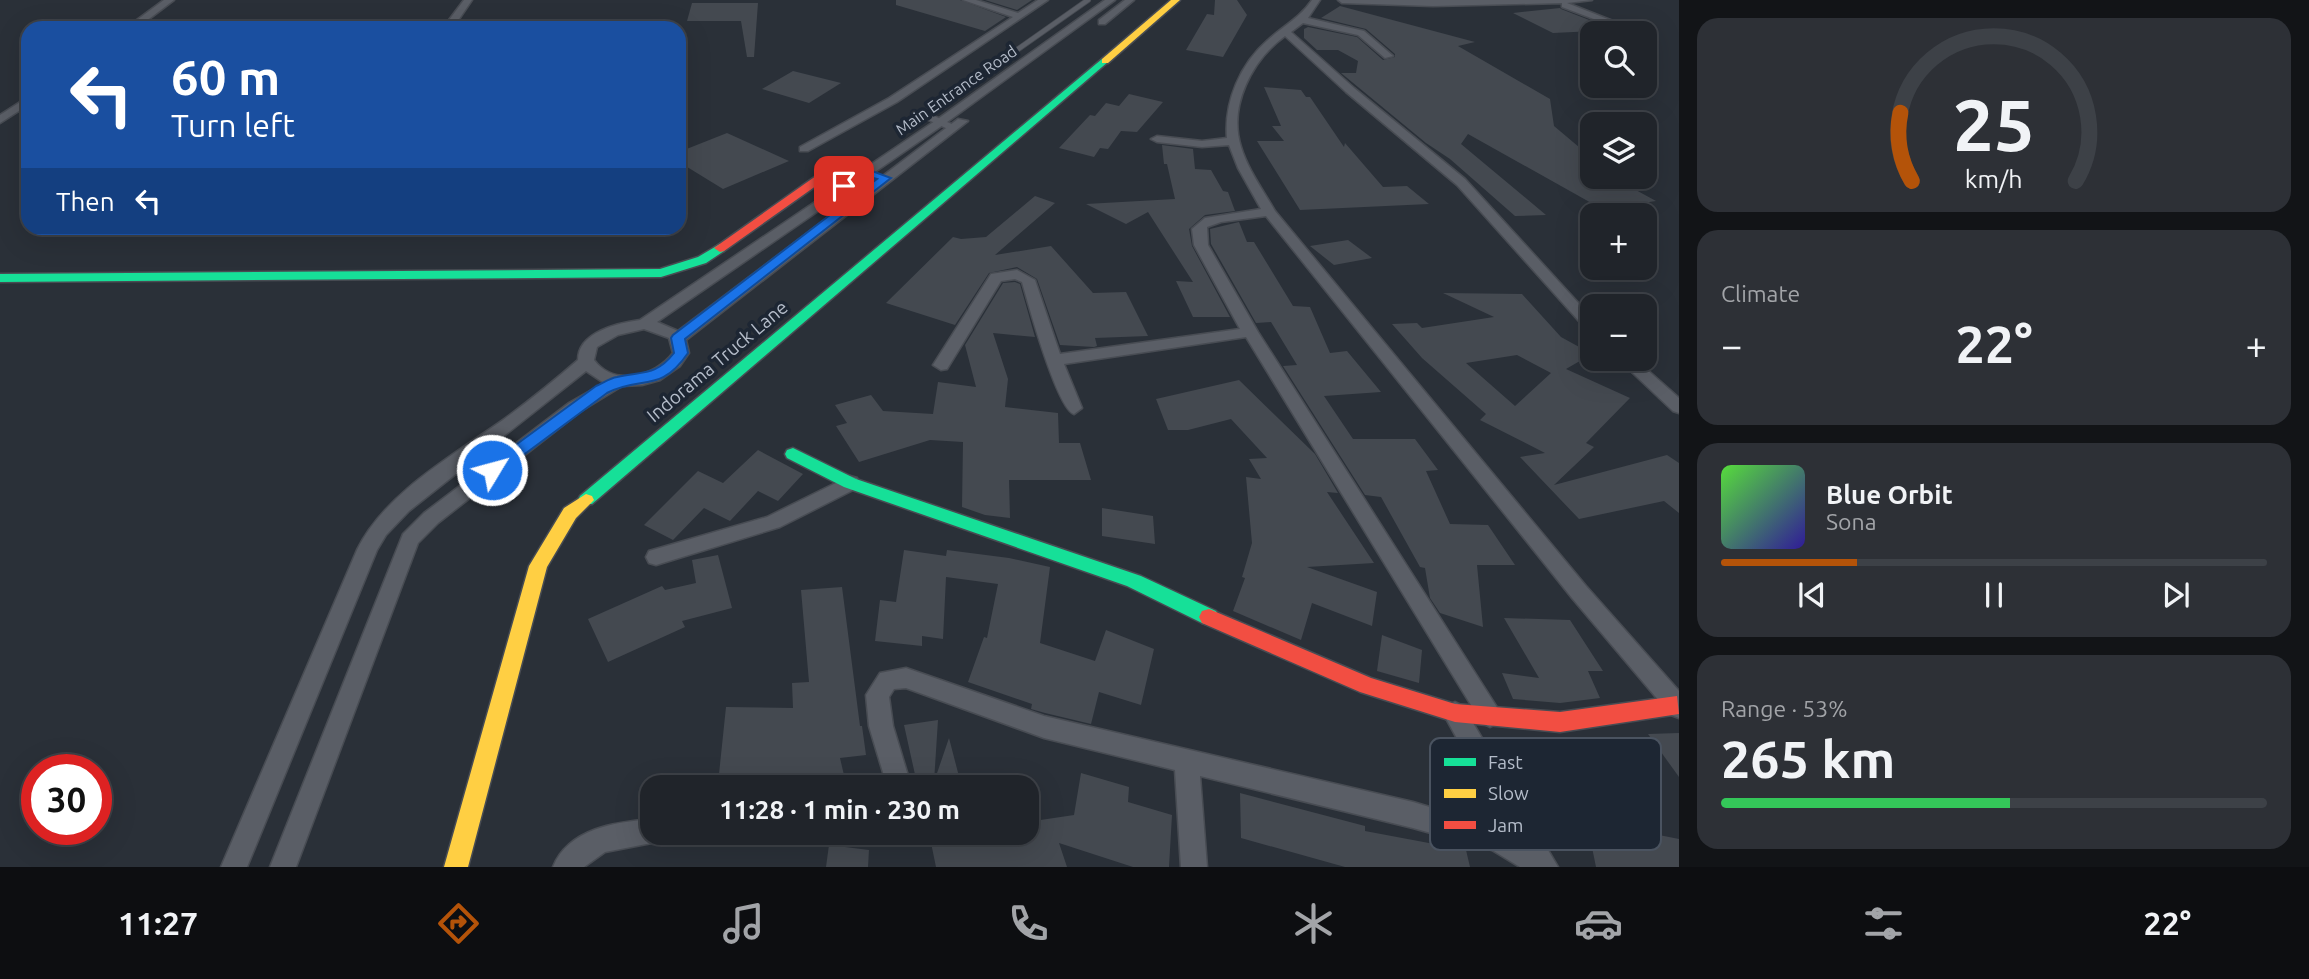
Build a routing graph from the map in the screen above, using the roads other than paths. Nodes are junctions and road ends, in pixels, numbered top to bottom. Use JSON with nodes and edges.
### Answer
{"nodes":[{"id":1,"x":170,"y":0,"type":"edge"},
{"id":2,"x":468,"y":0,"type":"edge"},
{"id":3,"x":967,"y":0,"type":"edge"},
{"id":4,"x":1044,"y":0,"type":"edge"},
{"id":5,"x":1088,"y":0,"type":"edge"},
{"id":6,"x":1111,"y":0,"type":"edge"},
{"id":7,"x":1130,"y":0,"type":"edge"},
{"id":8,"x":1176,"y":0,"type":"edge"},
{"id":9,"x":1316,"y":0,"type":"edge"},
{"id":10,"x":1342,"y":0,"type":"edge"},
{"id":11,"x":1588,"y":0,"type":"edge"},
{"id":12,"x":1432,"y":1,"type":"edge"},
{"id":13,"x":1556,"y":1,"type":"edge"},
{"id":14,"x":1019,"y":16,"type":"junction"},
{"id":15,"x":1304,"y":20,"type":"junction"},
{"id":16,"x":141,"y":21,"type":"edge"},
{"id":17,"x":453,"y":21,"type":"edge"},
{"id":18,"x":1608,"y":21,"type":"edge"},
{"id":19,"x":1286,"y":32,"type":"junction"},
{"id":20,"x":1388,"y":56,"type":"dead end"},
{"id":21,"x":21,"y":105,"type":"edge"},
{"id":22,"x":0,"y":120,"type":"edge"},
{"id":23,"x":939,"y":123,"type":"junction"},
{"id":24,"x":953,"y":128,"type":"junction"},
{"id":25,"x":1157,"y":139,"type":"dead end"},
{"id":26,"x":1233,"y":141,"type":"junction"},
{"id":27,"x":804,"y":149,"type":"dead end"},
{"id":28,"x":864,"y":172,"type":"junction"},
{"id":29,"x":885,"y":178,"type":"junction"},
{"id":30,"x":1269,"y":212,"type":"junction"},
{"id":31,"x":0,"y":278,"type":"edge"},
{"id":32,"x":1580,"y":314,"type":"edge"},
{"id":33,"x":644,"y":324,"type":"junction"},
{"id":34,"x":1250,"y":332,"type":"junction"},
{"id":35,"x":678,"y":338,"type":"junction"},
{"id":36,"x":587,"y":360,"type":"junction"},
{"id":37,"x":1054,"y":360,"type":"junction"},
{"id":38,"x":941,"y":365,"type":"dead end"},
{"id":39,"x":1639,"y":371,"type":"edge"},
{"id":40,"x":619,"y":381,"type":"junction"},
{"id":41,"x":1679,"y":407,"type":"edge"},
{"id":42,"x":1074,"y":408,"type":"dead end"},
{"id":43,"x":793,"y":454,"type":"dead end"},
{"id":44,"x":850,"y":483,"type":"junction"},
{"id":45,"x":656,"y":557,"type":"dead end"},
{"id":46,"x":1678,"y":707,"type":"edge"},
{"id":47,"x":1455,"y":713,"type":"junction"},
{"id":48,"x":1490,"y":716,"type":"junction"},
{"id":49,"x":1469,"y":738,"type":"edge"},
{"id":50,"x":1188,"y":762,"type":"junction"},
{"id":51,"x":896,"y":775,"type":"edge"},
{"id":52,"x":1430,"y":820,"type":"edge"},
{"id":53,"x":640,"y":833,"type":"edge"},
{"id":54,"x":1517,"y":850,"type":"edge"},
{"id":55,"x":1542,"y":864,"type":"edge"},
{"id":56,"x":234,"y":867,"type":"edge"},
{"id":57,"x":283,"y":867,"type":"edge"},
{"id":58,"x":456,"y":867,"type":"edge"},
{"id":59,"x":566,"y":867,"type":"edge"},
{"id":60,"x":1194,"y":867,"type":"edge"}],
"edges":[{"from":1,"to":16,"type":"street"},
{"from":2,"to":17,"type":"street"},
{"from":3,"to":14,"type":"street"},
{"from":4,"to":14,"type":"street"},
{"from":5,"to":23,"type":"lane"},
{"from":6,"to":23,"type":"street","name":"Main Entrance Road"},
{"from":7,"to":24,"type":"street"},
{"from":8,"to":58,"type":"street","name":"Indorama Truck Lane"},
{"from":9,"to":15,"type":"street"},
{"from":10,"to":12,"type":"street"},
{"from":11,"to":13,"type":"street"},
{"from":12,"to":13,"type":"street"},
{"from":13,"to":18,"type":"street"},
{"from":14,"to":27,"type":"street"},
{"from":15,"to":19,"type":"street"},
{"from":15,"to":20,"type":"street"},
{"from":19,"to":26,"type":"street"},
{"from":19,"to":32,"type":"street"},
{"from":21,"to":22,"type":"street"},
{"from":23,"to":24,"type":"lane"},
{"from":23,"to":28,"type":"street","name":"Main Entrance Road"},
{"from":24,"to":29,"type":"street"},
{"from":25,"to":26,"type":"street"},
{"from":26,"to":30,"type":"street"},
{"from":28,"to":29,"type":"street"},
{"from":28,"to":31,"type":"street"},
{"from":28,"to":33,"type":"street","name":"Main Entrance Road"},
{"from":29,"to":35,"type":"street"},
{"from":30,"to":34,"type":"street"},
{"from":30,"to":46,"type":"street"},
{"from":33,"to":35,"type":"street"},
{"from":33,"to":36,"type":"street"},
{"from":34,"to":37,"type":"street"},
{"from":34,"to":48,"type":"street"},
{"from":35,"to":40,"type":"street"},
{"from":36,"to":40,"type":"street"},
{"from":36,"to":56,"type":"street"},
{"from":37,"to":38,"type":"street"},
{"from":37,"to":42,"type":"street"},
{"from":39,"to":41,"type":"street"},
{"from":40,"to":57,"type":"street"},
{"from":43,"to":44,"type":"street"},
{"from":44,"to":45,"type":"street"},
{"from":44,"to":47,"type":"street"},
{"from":46,"to":48,"type":"street"},
{"from":47,"to":48,"type":"street"},
{"from":47,"to":49,"type":"street"},
{"from":50,"to":51,"type":"street"},
{"from":50,"to":52,"type":"street"},
{"from":50,"to":60,"type":"street"},
{"from":53,"to":59,"type":"street"},
{"from":54,"to":55,"type":"street"}]}
